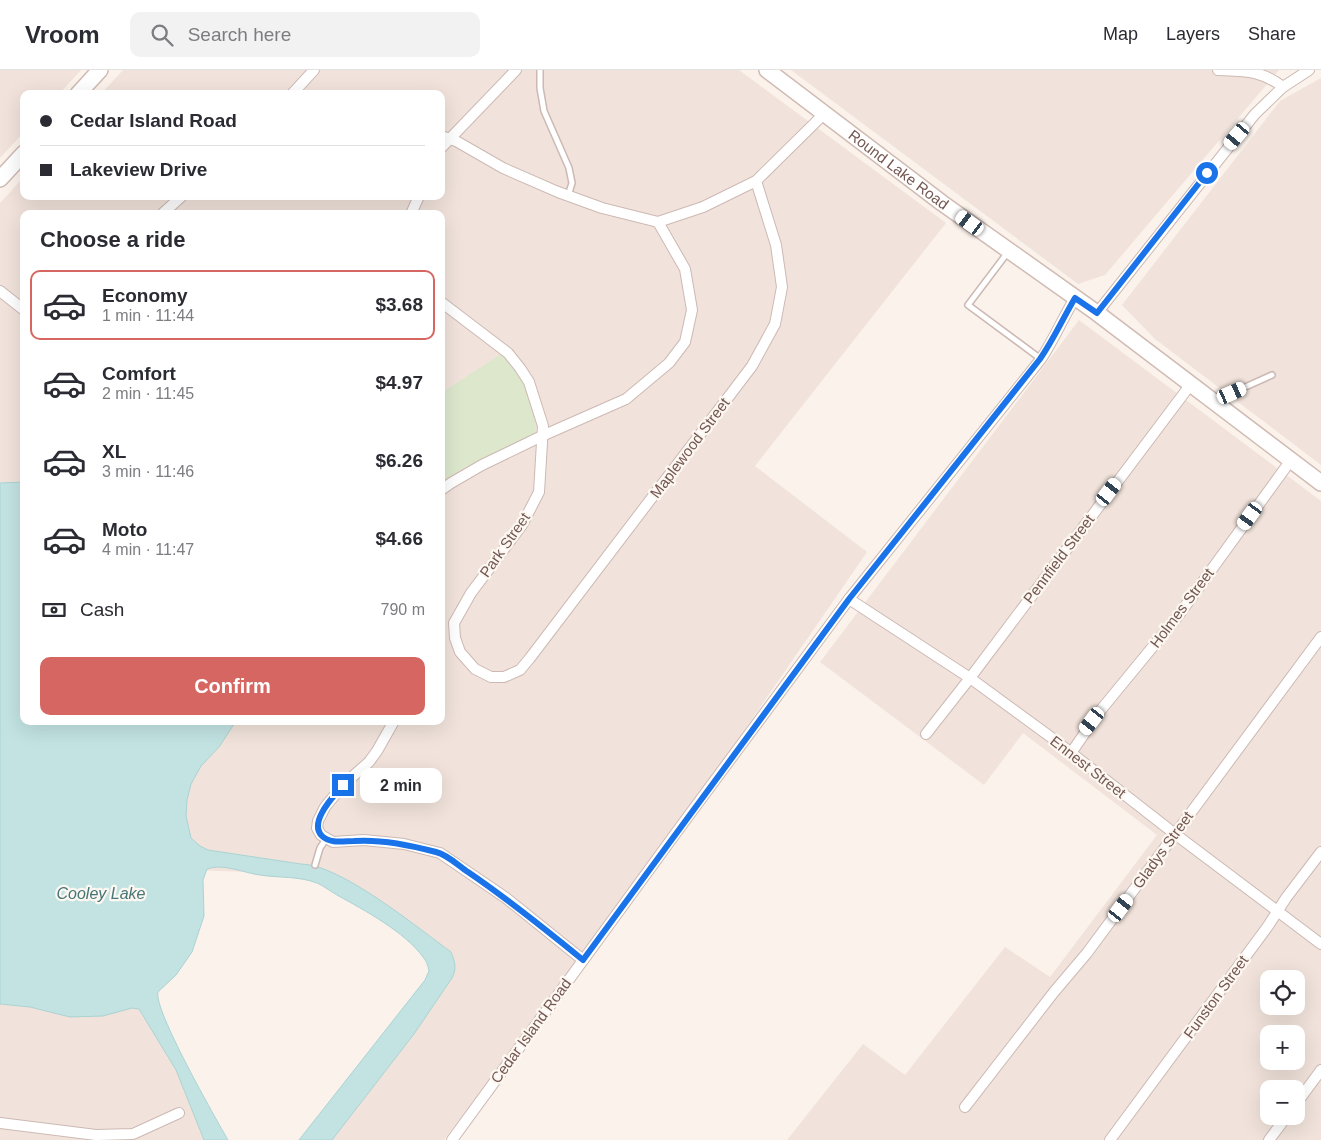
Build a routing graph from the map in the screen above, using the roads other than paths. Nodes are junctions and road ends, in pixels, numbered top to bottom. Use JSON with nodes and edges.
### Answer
{"nodes":[{"id":1,"x":100,"y":70,"type":"edge"},
{"id":2,"x":314,"y":70,"type":"edge"},
{"id":3,"x":516,"y":70,"type":"edge"},
{"id":4,"x":540,"y":70,"type":"edge"},
{"id":5,"x":767,"y":70,"type":"edge"},
{"id":6,"x":1218,"y":70,"type":"edge"},
{"id":7,"x":1309,"y":70,"type":"edge"},
{"id":8,"x":1283,"y":87,"type":"junction"},
{"id":9,"x":82,"y":90,"type":"edge"},
{"id":10,"x":296,"y":90,"type":"edge"},
{"id":11,"x":824,"y":114,"type":"junction"},
{"id":12,"x":446,"y":138,"type":"edge"},
{"id":13,"x":20,"y":157,"type":"edge"},
{"id":14,"x":0,"y":179,"type":"edge"},
{"id":15,"x":756,"y":181,"type":"junction"},
{"id":16,"x":568,"y":196,"type":"junction"},
{"id":17,"x":178,"y":200,"type":"edge"},
{"id":18,"x":166,"y":210,"type":"edge"},
{"id":19,"x":658,"y":222,"type":"junction"},
{"id":20,"x":1009,"y":251,"type":"junction"},
{"id":21,"x":0,"y":290,"type":"edge"},
{"id":22,"x":1075,"y":298,"type":"junction"},
{"id":23,"x":445,"y":305,"type":"edge"},
{"id":24,"x":20,"y":307,"type":"edge"},
{"id":25,"x":1097,"y":313,"type":"junction"},
{"id":26,"x":1040,"y":359,"type":"junction"},
{"id":27,"x":1272,"y":375,"type":"dead end"},
{"id":28,"x":1191,"y":384,"type":"junction"},
{"id":29,"x":1217,"y":405,"type":"junction"},
{"id":30,"x":542,"y":436,"type":"junction"},
{"id":31,"x":1291,"y":460,"type":"junction"},
{"id":32,"x":1321,"y":483,"type":"edge"},
{"id":33,"x":445,"y":487,"type":"edge"},
{"id":34,"x":849,"y":599,"type":"junction"},
{"id":35,"x":1321,"y":637,"type":"edge"},
{"id":36,"x":504,"y":677,"type":"joint"},
{"id":37,"x":970,"y":678,"type":"junction"},
{"id":38,"x":392,"y":725,"type":"edge"},
{"id":39,"x":926,"y":734,"type":"dead end"},
{"id":40,"x":1071,"y":753,"type":"junction"},
{"id":41,"x":1175,"y":834,"type":"junction"},
{"id":42,"x":324,"y":837,"type":"junction"},
{"id":43,"x":1321,"y":852,"type":"edge"},
{"id":44,"x":315,"y":865,"type":"dead end"},
{"id":45,"x":1277,"y":911,"type":"junction"},
{"id":46,"x":1321,"y":944,"type":"edge"},
{"id":47,"x":583,"y":960,"type":"junction"},
{"id":48,"x":1321,"y":1070,"type":"edge"},
{"id":49,"x":1305,"y":1092,"type":"edge"},
{"id":50,"x":965,"y":1107,"type":"dead end"},
{"id":51,"x":179,"y":1113,"type":"dead end"},
{"id":52,"x":0,"y":1123,"type":"edge"},
{"id":53,"x":1280,"y":1125,"type":"edge"},
{"id":54,"x":123,"y":1137,"type":"edge"},
{"id":55,"x":452,"y":1140,"type":"edge"},
{"id":56,"x":1110,"y":1140,"type":"edge"},
{"id":57,"x":1269,"y":1140,"type":"edge"}],
"edges":[{"from":1,"to":9,"type":"street"},
{"from":2,"to":10,"type":"street"},
{"from":3,"to":12,"type":"street"},
{"from":4,"to":16,"type":"lane"},
{"from":5,"to":11,"type":"street","name":"Round Lake Road"},
{"from":6,"to":8,"type":"street"},
{"from":7,"to":8,"type":"street"},
{"from":8,"to":25,"type":"street"},
{"from":11,"to":15,"type":"street"},
{"from":11,"to":20,"type":"street","name":"Round Lake Road"},
{"from":12,"to":16,"type":"street"},
{"from":13,"to":14,"type":"street"},
{"from":15,"to":19,"type":"street"},
{"from":15,"to":36,"type":"street","name":"Maplewood Street"},
{"from":16,"to":19,"type":"street"},
{"from":17,"to":18,"type":"street"},
{"from":19,"to":30,"type":"street"},
{"from":20,"to":22,"type":"street","name":"Round Lake Road"},
{"from":20,"to":26,"type":"lane"},
{"from":21,"to":24,"type":"street"},
{"from":22,"to":25,"type":"street","name":"Round Lake Road"},
{"from":22,"to":26,"type":"street","name":"Cedar Island Road"},
{"from":23,"to":30,"type":"street","name":"Park Street"},
{"from":25,"to":28,"type":"street","name":"Round Lake Road"},
{"from":26,"to":34,"type":"street","name":"Cedar Island Road"},
{"from":27,"to":29,"type":"lane"},
{"from":28,"to":29,"type":"street","name":"Round Lake Road"},
{"from":28,"to":37,"type":"street","name":"Pennfield Street"},
{"from":29,"to":31,"type":"street","name":"Round Lake Road"},
{"from":30,"to":33,"type":"street"},
{"from":30,"to":36,"type":"street","name":"Park Street"},
{"from":31,"to":32,"type":"street","name":"Round Lake Road"},
{"from":31,"to":40,"type":"street","name":"Holmes Street"},
{"from":34,"to":37,"type":"street","name":"Ennest Street"},
{"from":34,"to":47,"type":"street","name":"Cedar Island Road"},
{"from":35,"to":41,"type":"street","name":"Gladys Street"},
{"from":37,"to":39,"type":"street","name":"Pennfield Street"},
{"from":37,"to":40,"type":"street","name":"Ennest Street"},
{"from":38,"to":42,"type":"street"},
{"from":40,"to":41,"type":"street","name":"Ennest Street"},
{"from":41,"to":45,"type":"street","name":"Ennest Street"},
{"from":41,"to":50,"type":"street","name":"Gladys Street"},
{"from":42,"to":44,"type":"lane"},
{"from":42,"to":47,"type":"street"},
{"from":43,"to":45,"type":"street","name":"Funston Street"},
{"from":45,"to":46,"type":"street","name":"Ennest Street"},
{"from":45,"to":56,"type":"street","name":"Funston Street"},
{"from":47,"to":55,"type":"street","name":"Cedar Island Road"},
{"from":48,"to":49,"type":"street"},
{"from":51,"to":54,"type":"street"},
{"from":52,"to":54,"type":"street"},
{"from":53,"to":57,"type":"street"}]}
